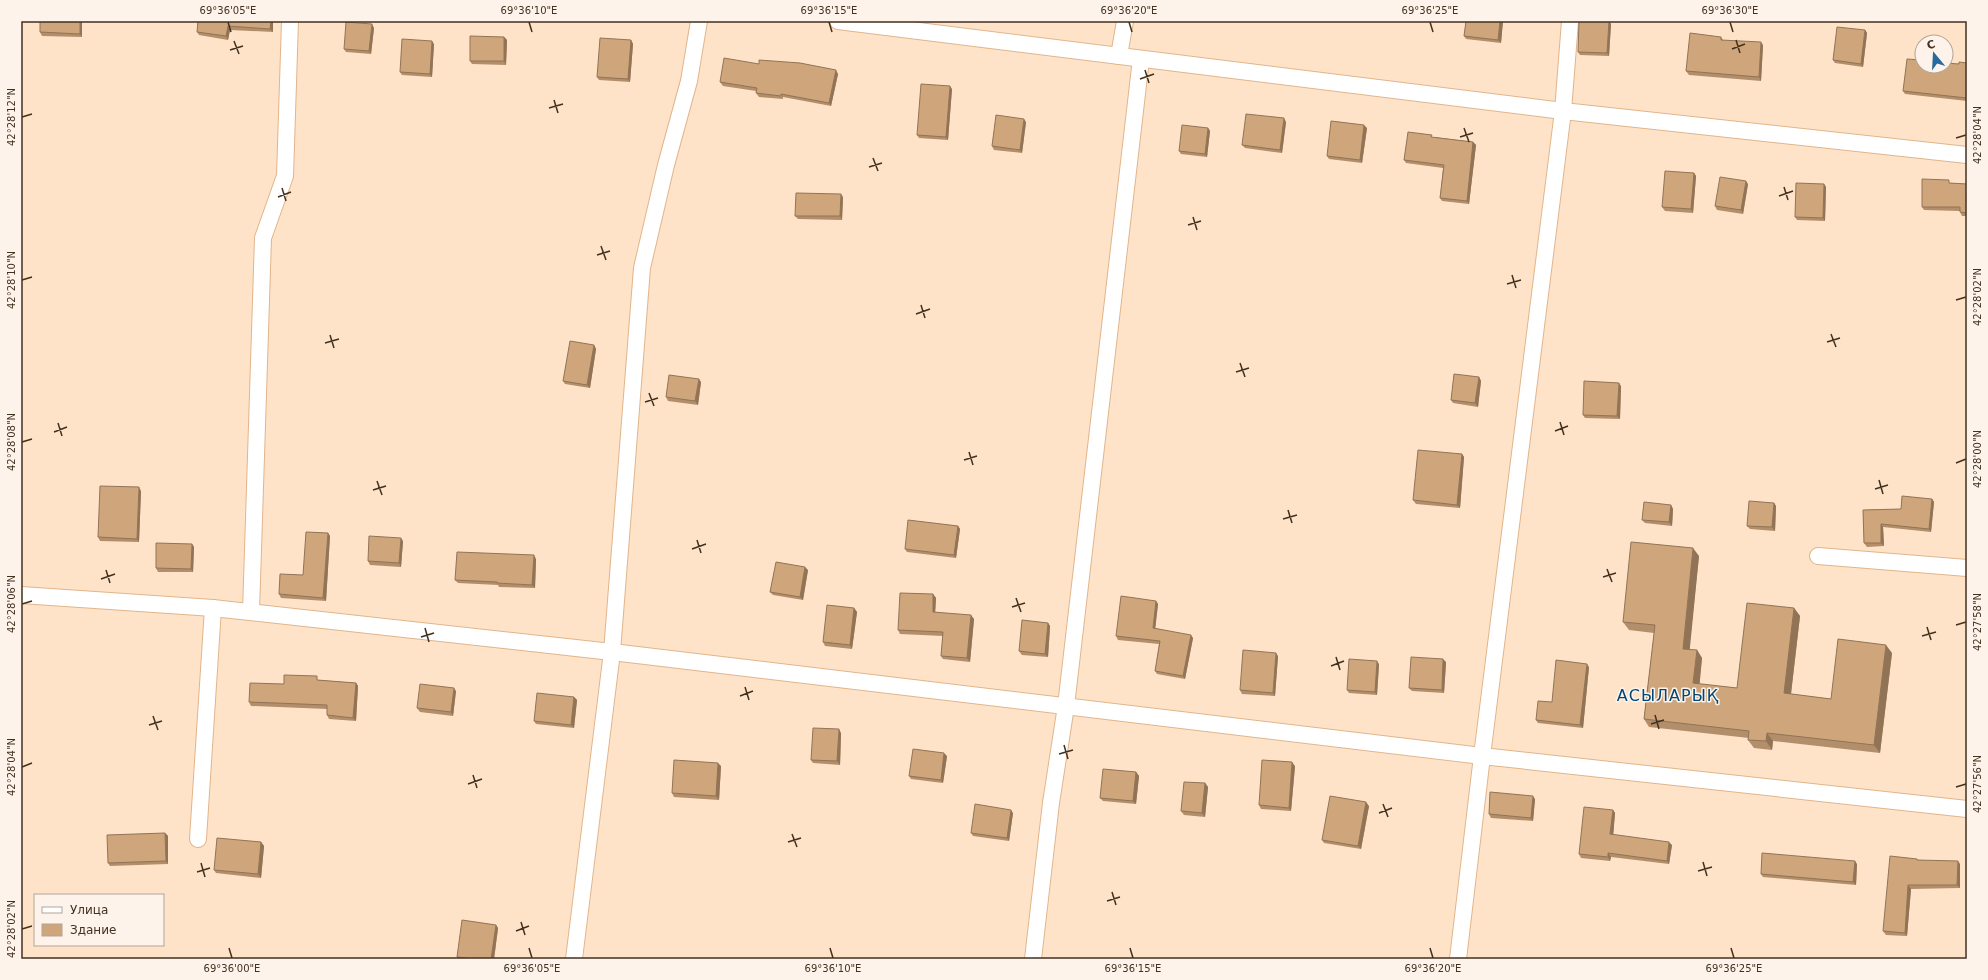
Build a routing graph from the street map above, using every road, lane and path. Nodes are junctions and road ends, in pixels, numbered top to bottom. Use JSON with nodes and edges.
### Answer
{"nodes":[{"id":1,"x":290,"y":21,"type":"edge"},
{"id":2,"x":699,"y":21,"type":"edge"},
{"id":3,"x":838,"y":21,"type":"edge"},
{"id":4,"x":1125,"y":21,"type":"edge"},
{"id":5,"x":1570,"y":21,"type":"edge"},
{"id":6,"x":1119,"y":56,"type":"junction"},
{"id":7,"x":1140,"y":59,"type":"junction"},
{"id":8,"x":1563,"y":111,"type":"junction"},
{"id":9,"x":1967,"y":155,"type":"edge"},
{"id":10,"x":1818,"y":556,"type":"dead end"},
{"id":11,"x":1967,"y":568,"type":"edge"},
{"id":12,"x":21,"y":595,"type":"edge"},
{"id":13,"x":213,"y":608,"type":"junction"},
{"id":14,"x":251,"y":612,"type":"junction"},
{"id":15,"x":612,"y":652,"type":"junction"},
{"id":16,"x":1066,"y":706,"type":"junction"},
{"id":17,"x":1482,"y":756,"type":"junction"},
{"id":18,"x":1967,"y":809,"type":"edge"},
{"id":19,"x":198,"y":840,"type":"dead end"},
{"id":20,"x":574,"y":959,"type":"edge"},
{"id":21,"x":1033,"y":959,"type":"edge"},
{"id":22,"x":1458,"y":959,"type":"edge"}],
"edges":[{"from":1,"to":14,"type":"street"},
{"from":2,"to":15,"type":"street"},
{"from":3,"to":6,"type":"street"},
{"from":4,"to":6,"type":"street"},
{"from":5,"to":8,"type":"street"},
{"from":6,"to":7,"type":"street"},
{"from":7,"to":8,"type":"street"},
{"from":7,"to":16,"type":"street"},
{"from":8,"to":9,"type":"street"},
{"from":8,"to":17,"type":"street"},
{"from":10,"to":11,"type":"street"},
{"from":12,"to":13,"type":"street"},
{"from":13,"to":14,"type":"street"},
{"from":13,"to":19,"type":"street"},
{"from":14,"to":15,"type":"street"},
{"from":15,"to":16,"type":"street"},
{"from":15,"to":20,"type":"street"},
{"from":16,"to":17,"type":"street"},
{"from":16,"to":21,"type":"street"},
{"from":17,"to":18,"type":"street"},
{"from":17,"to":22,"type":"street"}]}
